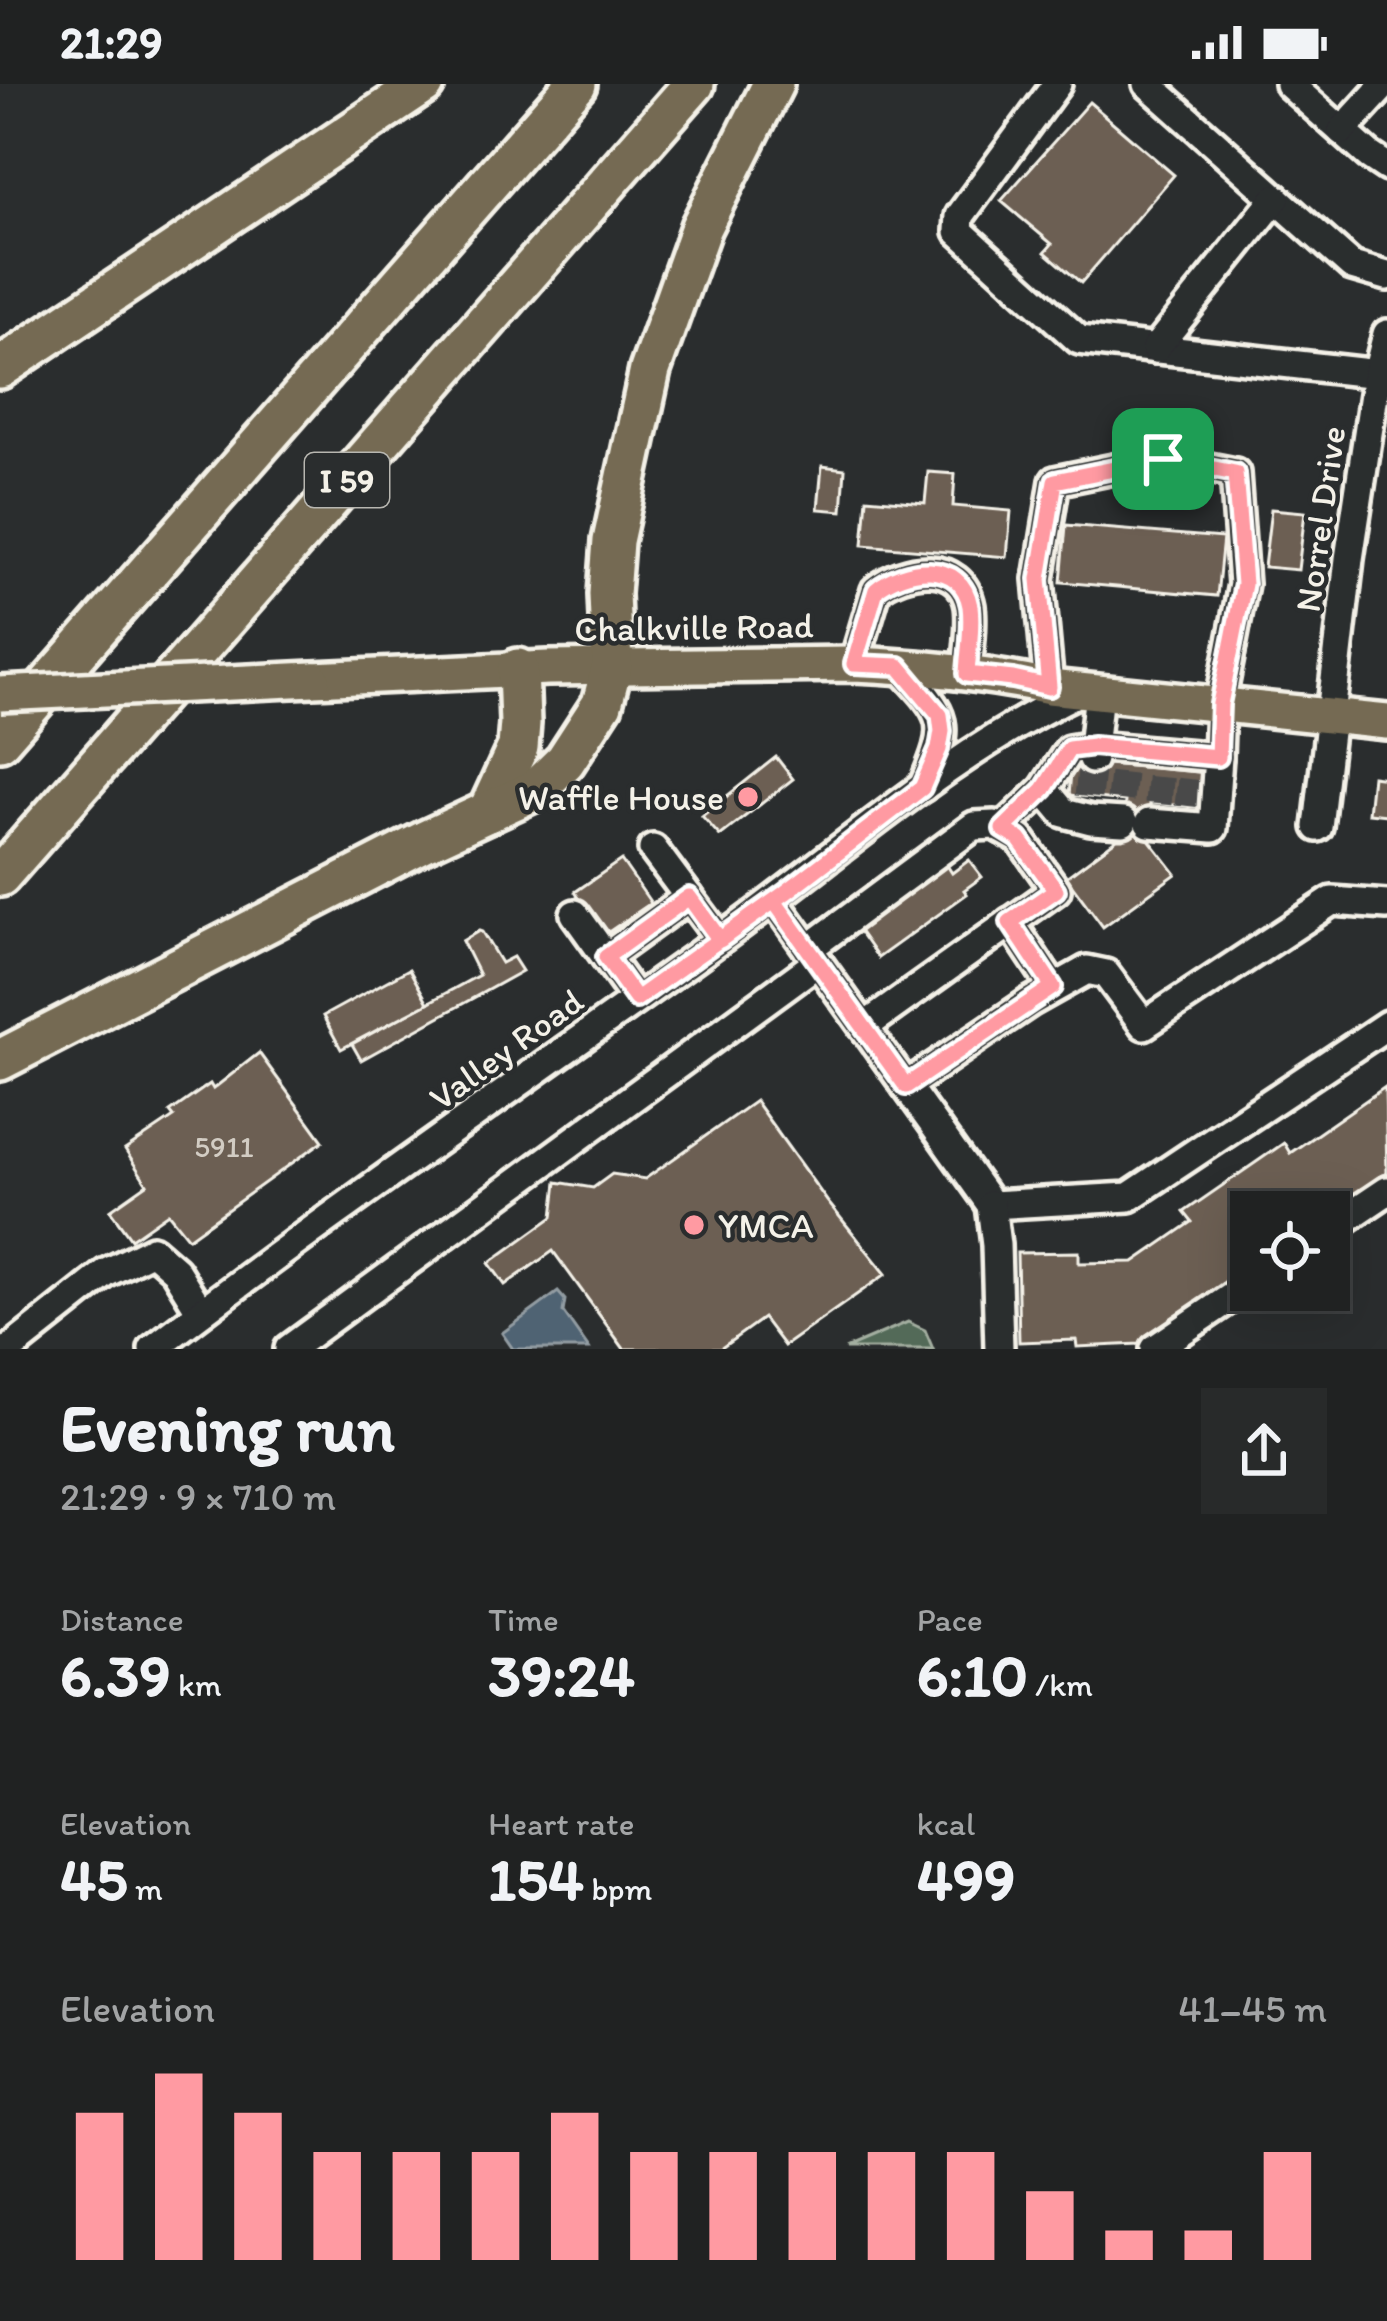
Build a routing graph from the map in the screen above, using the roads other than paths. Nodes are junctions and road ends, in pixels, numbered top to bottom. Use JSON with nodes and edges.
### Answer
{"nodes":[{"id":1,"x":424,"y":84,"type":"edge"},
{"id":2,"x":576,"y":84,"type":"edge"},
{"id":3,"x":694,"y":84,"type":"edge"},
{"id":4,"x":773,"y":84,"type":"edge"},
{"id":5,"x":1057,"y":84,"type":"edge"},
{"id":6,"x":1148,"y":84,"type":"edge"},
{"id":7,"x":1290,"y":84,"type":"edge"},
{"id":8,"x":1385,"y":84,"type":"edge"},
{"id":9,"x":1342,"y":131,"type":"junction"},
{"id":10,"x":1387,"y":167,"type":"edge"},
{"id":11,"x":1276,"y":198,"type":"junction"},
{"id":12,"x":1387,"y":276,"type":"edge"},
{"id":13,"x":1387,"y":334,"type":"edge"},
{"id":14,"x":1155,"y":349,"type":"junction"},
{"id":15,"x":0,"y":368,"type":"edge"},
{"id":16,"x":1382,"y":375,"type":"edge"},
{"id":17,"x":854,"y":664,"type":"junction"},
{"id":18,"x":611,"y":666,"type":"junction"},
{"id":19,"x":899,"y":666,"type":"junction"},
{"id":20,"x":518,"y":669,"type":"junction"},
{"id":21,"x":967,"y":674,"type":"junction"},
{"id":22,"x":1077,"y":689,"type":"junction"},
{"id":23,"x":0,"y":694,"type":"edge"},
{"id":24,"x":1220,"y":704,"type":"junction"},
{"id":25,"x":1330,"y":715,"type":"junction"},
{"id":26,"x":1387,"y":722,"type":"edge"},
{"id":27,"x":0,"y":740,"type":"edge"},
{"id":28,"x":1092,"y":754,"type":"junction"},
{"id":29,"x":1201,"y":761,"type":"junction"},
{"id":30,"x":922,"y":788,"type":"junction"},
{"id":31,"x":1044,"y":789,"type":"junction"},
{"id":32,"x":488,"y":812,"type":"junction"},
{"id":33,"x":1318,"y":827,"type":"dead end"},
{"id":34,"x":1003,"y":829,"type":"junction"},
{"id":35,"x":653,"y":849,"type":"dead end"},
{"id":36,"x":0,"y":876,"type":"edge"},
{"id":37,"x":689,"y":897,"type":"junction"},
{"id":38,"x":774,"y":901,"type":"junction"},
{"id":39,"x":1387,"y":905,"type":"edge"},
{"id":40,"x":574,"y":914,"type":"dead end"},
{"id":41,"x":1010,"y":922,"type":"junction"},
{"id":42,"x":720,"y":940,"type":"junction"},
{"id":43,"x":813,"y":956,"type":"junction"},
{"id":44,"x":606,"y":957,"type":"junction"},
{"id":45,"x":1053,"y":987,"type":"junction"},
{"id":46,"x":636,"y":999,"type":"junction"},
{"id":47,"x":1387,"y":1024,"type":"edge"},
{"id":48,"x":864,"y":1027,"type":"junction"},
{"id":49,"x":0,"y":1060,"type":"edge"},
{"id":50,"x":906,"y":1086,"type":"junction"},
{"id":51,"x":1387,"y":1191,"type":"edge"},
{"id":52,"x":991,"y":1205,"type":"junction"},
{"id":53,"x":1350,"y":1217,"type":"edge"},
{"id":54,"x":1230,"y":1298,"type":"edge"},
{"id":55,"x":201,"y":1312,"type":"junction"},
{"id":56,"x":10,"y":1349,"type":"edge"},
{"id":57,"x":154,"y":1349,"type":"edge"},
{"id":58,"x":289,"y":1349,"type":"edge"},
{"id":59,"x":998,"y":1349,"type":"edge"},
{"id":60,"x":1155,"y":1349,"type":"edge"}],
"edges":[{"from":1,"to":15,"type":"highway"},
{"from":2,"to":27,"type":"highway","number":"I 59"},
{"from":3,"to":36,"type":"highway","number":"I 59"},
{"from":4,"to":18,"type":"highway"},
{"from":5,"to":14,"type":"street"},
{"from":6,"to":11,"type":"street"},
{"from":7,"to":9,"type":"street"},
{"from":8,"to":9,"type":"street"},
{"from":9,"to":10,"type":"street"},
{"from":11,"to":12,"type":"street"},
{"from":11,"to":14,"type":"street"},
{"from":13,"to":16,"type":"street","name":"Norrel Drive"},
{"from":14,"to":16,"type":"street"},
{"from":16,"to":25,"type":"street","name":"Norrel Drive"},
{"from":17,"to":18,"type":"main road","name":"Chalkville Road"},
{"from":17,"to":19,"type":"main road","name":"Chalkville Road"},
{"from":17,"to":21,"type":"street"},
{"from":18,"to":20,"type":"main road","name":"Chalkville Road"},
{"from":18,"to":32,"type":"highway"},
{"from":19,"to":21,"type":"main road","name":"Chalkville Road"},
{"from":19,"to":30,"type":"street"},
{"from":20,"to":23,"type":"main road","name":"Chalkville Road","bridge":true},
{"from":20,"to":32,"type":"highway"},
{"from":21,"to":22,"type":"main road","name":"Chalkville Road"},
{"from":22,"to":24,"type":"main road","name":"Chalkville Road"},
{"from":22,"to":24,"type":"street"},
{"from":22,"to":28,"type":"street"},
{"from":22,"to":30,"type":"street","name":"Valley Road"},
{"from":24,"to":25,"type":"main road","name":"Chalkville Road"},
{"from":24,"to":29,"type":"street"},
{"from":25,"to":26,"type":"main road","name":"Chalkville Road"},
{"from":25,"to":33,"type":"street","name":"Norrel Drive"},
{"from":28,"to":29,"type":"street"},
{"from":28,"to":31,"type":"street"},
{"from":29,"to":31,"type":"street"},
{"from":30,"to":38,"type":"street","name":"Valley Road"},
{"from":31,"to":34,"type":"street"},
{"from":32,"to":49,"type":"highway"},
{"from":34,"to":41,"type":"street"},
{"from":34,"to":43,"type":"street"},
{"from":35,"to":37,"type":"street"},
{"from":37,"to":42,"type":"street"},
{"from":37,"to":44,"type":"street"},
{"from":38,"to":42,"type":"street","name":"Valley Road"},
{"from":38,"to":43,"type":"street"},
{"from":39,"to":45,"type":"street"},
{"from":40,"to":44,"type":"street"},
{"from":41,"to":45,"type":"street"},
{"from":41,"to":48,"type":"street"},
{"from":42,"to":46,"type":"street","name":"Valley Road"},
{"from":43,"to":48,"type":"street"},
{"from":43,"to":58,"type":"street"},
{"from":44,"to":46,"type":"street"},
{"from":45,"to":50,"type":"street"},
{"from":46,"to":55,"type":"street","name":"Valley Road"},
{"from":47,"to":52,"type":"street"},
{"from":48,"to":50,"type":"street"},
{"from":50,"to":52,"type":"street"},
{"from":51,"to":53,"type":"street"},
{"from":52,"to":59,"type":"street"},
{"from":54,"to":60,"type":"street"},
{"from":55,"to":56,"type":"street"},
{"from":55,"to":57,"type":"street","name":"Valley Road"}]}
